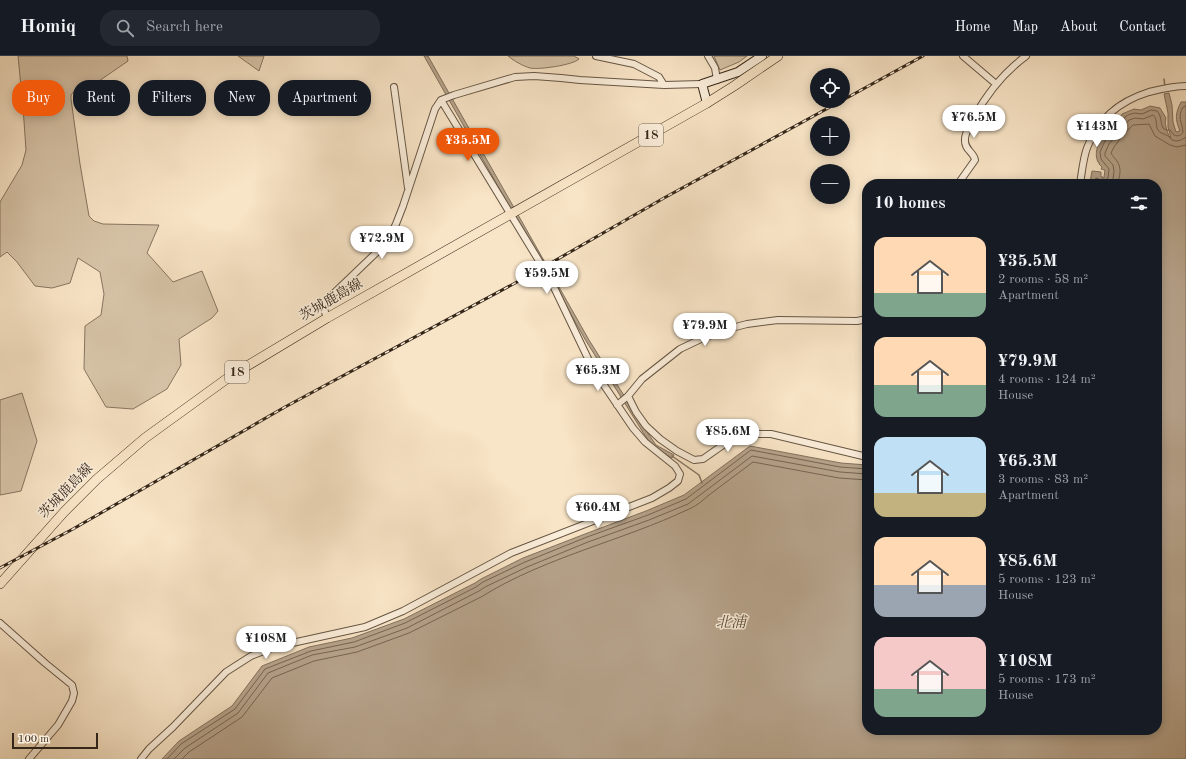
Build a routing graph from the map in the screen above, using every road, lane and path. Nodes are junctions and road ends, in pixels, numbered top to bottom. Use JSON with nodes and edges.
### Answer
{"nodes":[{"id":1,"x":596,"y":56,"type":"edge"},
{"id":2,"x":708,"y":56,"type":"edge"},
{"id":3,"x":762,"y":56,"type":"edge"},
{"id":4,"x":778,"y":56,"type":"edge"},
{"id":5,"x":963,"y":56,"type":"edge"},
{"id":6,"x":1026,"y":56,"type":"edge"},
{"id":7,"x":717,"y":80,"type":"junction"},
{"id":8,"x":702,"y":84,"type":"junction"},
{"id":9,"x":996,"y":84,"type":"junction"},
{"id":10,"x":664,"y":85,"type":"junction"},
{"id":11,"x":394,"y":86,"type":"dead end"},
{"id":12,"x":1186,"y":86,"type":"edge"},
{"id":13,"x":444,"y":99,"type":"junction"},
{"id":14,"x":707,"y":103,"type":"junction"},
{"id":15,"x":962,"y":179,"type":"edge"},
{"id":16,"x":1081,"y":179,"type":"edge"},
{"id":17,"x":408,"y":190,"type":"junction"},
{"id":18,"x":512,"y":214,"type":"junction"},
{"id":19,"x":327,"y":318,"type":"junction"},
{"id":20,"x":862,"y":320,"type":"edge"},
{"id":21,"x":628,"y":396,"type":"junction"},
{"id":22,"x":617,"y":405,"type":"junction"},
{"id":23,"x":862,"y":456,"type":"edge"},
{"id":24,"x":0,"y":584,"type":"edge"},
{"id":25,"x":0,"y":623,"type":"edge"},
{"id":26,"x":29,"y":759,"type":"edge"},
{"id":27,"x":141,"y":759,"type":"edge"}],
"edges":[{"from":1,"to":10,"type":"street"},
{"from":2,"to":7,"type":"street"},
{"from":3,"to":7,"type":"main road"},
{"from":4,"to":14,"type":"main road","name":"茨城鹿島線","number":"18"},
{"from":5,"to":9,"type":"street"},
{"from":6,"to":9,"type":"street"},
{"from":7,"to":8,"type":"main road"},
{"from":8,"to":10,"type":"street"},
{"from":8,"to":14,"type":"main road"},
{"from":9,"to":15,"type":"street"},
{"from":10,"to":13,"type":"street"},
{"from":11,"to":17,"type":"street"},
{"from":12,"to":16,"type":"street"},
{"from":13,"to":17,"type":"street"},
{"from":13,"to":18,"type":"street"},
{"from":14,"to":18,"type":"main road","name":"茨城鹿島線","number":"18"},
{"from":17,"to":19,"type":"street"},
{"from":18,"to":19,"type":"main road","name":"茨城鹿島線","number":"18"},
{"from":18,"to":22,"type":"street"},
{"from":19,"to":24,"type":"main road","name":"茨城鹿島線","number":"18"},
{"from":20,"to":21,"type":"street"},
{"from":21,"to":22,"type":"street"},
{"from":21,"to":23,"type":"street"},
{"from":22,"to":27,"type":"street"},
{"from":25,"to":26,"type":"street"}]}
